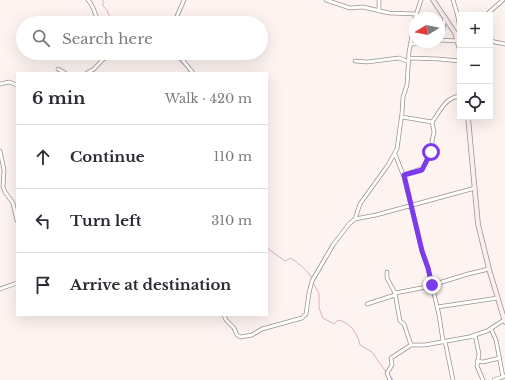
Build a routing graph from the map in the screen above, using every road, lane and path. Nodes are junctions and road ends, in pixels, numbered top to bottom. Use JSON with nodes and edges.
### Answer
{"nodes":[{"id":1,"x":88,"y":0,"type":"edge"},
{"id":2,"x":184,"y":0,"type":"edge"},
{"id":3,"x":326,"y":0,"type":"edge"},
{"id":4,"x":379,"y":0,"type":"edge"},
{"id":5,"x":421,"y":0,"type":"edge"},
{"id":6,"x":433,"y":0,"type":"edge"},
{"id":7,"x":453,"y":0,"type":"edge"},
{"id":8,"x":503,"y":0,"type":"edge"},
{"id":9,"x":379,"y":11,"type":"junction"},
{"id":10,"x":417,"y":12,"type":"edge"},
{"id":11,"x":441,"y":12,"type":"edge"},
{"id":12,"x":489,"y":12,"type":"edge"},
{"id":13,"x":96,"y":16,"type":"edge"},
{"id":14,"x":177,"y":16,"type":"edge"},
{"id":15,"x":409,"y":16,"type":"edge"},
{"id":16,"x":445,"y":17,"type":"edge"},
{"id":17,"x":457,"y":18,"type":"edge"},
{"id":18,"x":457,"y":36,"type":"edge"},
{"id":19,"x":445,"y":41,"type":"edge"},
{"id":20,"x":457,"y":42,"type":"edge"},
{"id":21,"x":493,"y":42,"type":"edge"},
{"id":22,"x":505,"y":44,"type":"edge"},
{"id":23,"x":410,"y":48,"type":"edge"},
{"id":24,"x":102,"y":60,"type":"edge"},
{"id":25,"x":183,"y":60,"type":"edge"},
{"id":26,"x":409,"y":60,"type":"junction"},
{"id":27,"x":354,"y":61,"type":"dead end"},
{"id":28,"x":457,"y":61,"type":"edge"},
{"id":29,"x":58,"y":69,"type":"dead end"},
{"id":30,"x":63,"y":72,"type":"edge"},
{"id":31,"x":89,"y":72,"type":"edge"},
{"id":32,"x":192,"y":72,"type":"edge"},
{"id":33,"x":0,"y":84,"type":"edge"},
{"id":34,"x":16,"y":85,"type":"edge"},
{"id":35,"x":457,"y":97,"type":"edge"},
{"id":36,"x":402,"y":117,"type":"junction"},
{"id":37,"x":468,"y":120,"type":"edge"},
{"id":38,"x":432,"y":122,"type":"junction"},
{"id":39,"x":0,"y":151,"type":"edge"},
{"id":40,"x":395,"y":154,"type":"junction"},
{"id":41,"x":404,"y":175,"type":"junction"},
{"id":42,"x":475,"y":188,"type":"junction"},
{"id":43,"x":411,"y":205,"type":"junction"},
{"id":44,"x":16,"y":216,"type":"edge"},
{"id":45,"x":355,"y":219,"type":"junction"},
{"id":46,"x":489,"y":269,"type":"junction"},
{"id":47,"x":387,"y":272,"type":"dead end"},
{"id":48,"x":16,"y":283,"type":"edge"},
{"id":49,"x":432,"y":286,"type":"junction"},
{"id":50,"x":0,"y":289,"type":"edge"},
{"id":51,"x":395,"y":294,"type":"junction"},
{"id":52,"x":498,"y":298,"type":"junction"},
{"id":53,"x":368,"y":304,"type":"dead end"},
{"id":54,"x":437,"y":307,"type":"junction"},
{"id":55,"x":224,"y":316,"type":"edge"},
{"id":56,"x":505,"y":322,"type":"edge"},
{"id":57,"x":491,"y":328,"type":"junction"},
{"id":58,"x":475,"y":335,"type":"junction"},
{"id":59,"x":444,"y":341,"type":"junction"},
{"id":60,"x":411,"y":345,"type":"junction"},
{"id":61,"x":500,"y":358,"type":"junction"},
{"id":62,"x":477,"y":361,"type":"junction"},
{"id":63,"x":504,"y":377,"type":"edge"},
{"id":64,"x":390,"y":380,"type":"edge"},
{"id":65,"x":453,"y":380,"type":"edge"},
{"id":66,"x":483,"y":380,"type":"edge"},
{"id":67,"x":494,"y":380,"type":"edge"}],
"edges":[{"from":1,"to":13,"type":"street"},
{"from":2,"to":14,"type":"street"},
{"from":3,"to":9,"type":"street"},
{"from":4,"to":9,"type":"street"},
{"from":5,"to":10,"type":"street"},
{"from":6,"to":11,"type":"street"},
{"from":7,"to":17,"type":"street"},
{"from":8,"to":12,"type":"street"},
{"from":9,"to":15,"type":"street"},
{"from":16,"to":18,"type":"street"},
{"from":19,"to":20,"type":"street"},
{"from":21,"to":22,"type":"street"},
{"from":23,"to":26,"type":"street"},
{"from":24,"to":31,"type":"street"},
{"from":25,"to":32,"type":"street"},
{"from":26,"to":27,"type":"street"},
{"from":26,"to":28,"type":"street"},
{"from":26,"to":36,"type":"street"},
{"from":29,"to":30,"type":"street"},
{"from":33,"to":34,"type":"street"},
{"from":35,"to":38,"type":"street"},
{"from":36,"to":38,"type":"street"},
{"from":36,"to":40,"type":"street"},
{"from":37,"to":42,"type":"street"},
{"from":38,"to":41,"type":"street"},
{"from":39,"to":44,"type":"street"},
{"from":40,"to":41,"type":"street"},
{"from":40,"to":45,"type":"street"},
{"from":41,"to":43,"type":"street"},
{"from":42,"to":43,"type":"street"},
{"from":42,"to":46,"type":"street"},
{"from":43,"to":45,"type":"street"},
{"from":43,"to":49,"type":"street"},
{"from":45,"to":55,"type":"street"},
{"from":46,"to":49,"type":"street"},
{"from":46,"to":52,"type":"street"},
{"from":47,"to":51,"type":"street"},
{"from":48,"to":50,"type":"street"},
{"from":49,"to":51,"type":"street"},
{"from":49,"to":54,"type":"street"},
{"from":51,"to":53,"type":"street"},
{"from":51,"to":60,"type":"street"},
{"from":52,"to":54,"type":"street"},
{"from":52,"to":56,"type":"street"},
{"from":54,"to":59,"type":"street"},
{"from":56,"to":57,"type":"street"},
{"from":57,"to":58,"type":"street"},
{"from":57,"to":61,"type":"street"},
{"from":58,"to":59,"type":"street"},
{"from":58,"to":62,"type":"street"},
{"from":59,"to":60,"type":"street"},
{"from":59,"to":65,"type":"street"},
{"from":60,"to":64,"type":"street"},
{"from":61,"to":62,"type":"street"},
{"from":61,"to":63,"type":"street"},
{"from":62,"to":66,"type":"street"},
{"from":63,"to":67,"type":"street"}]}
